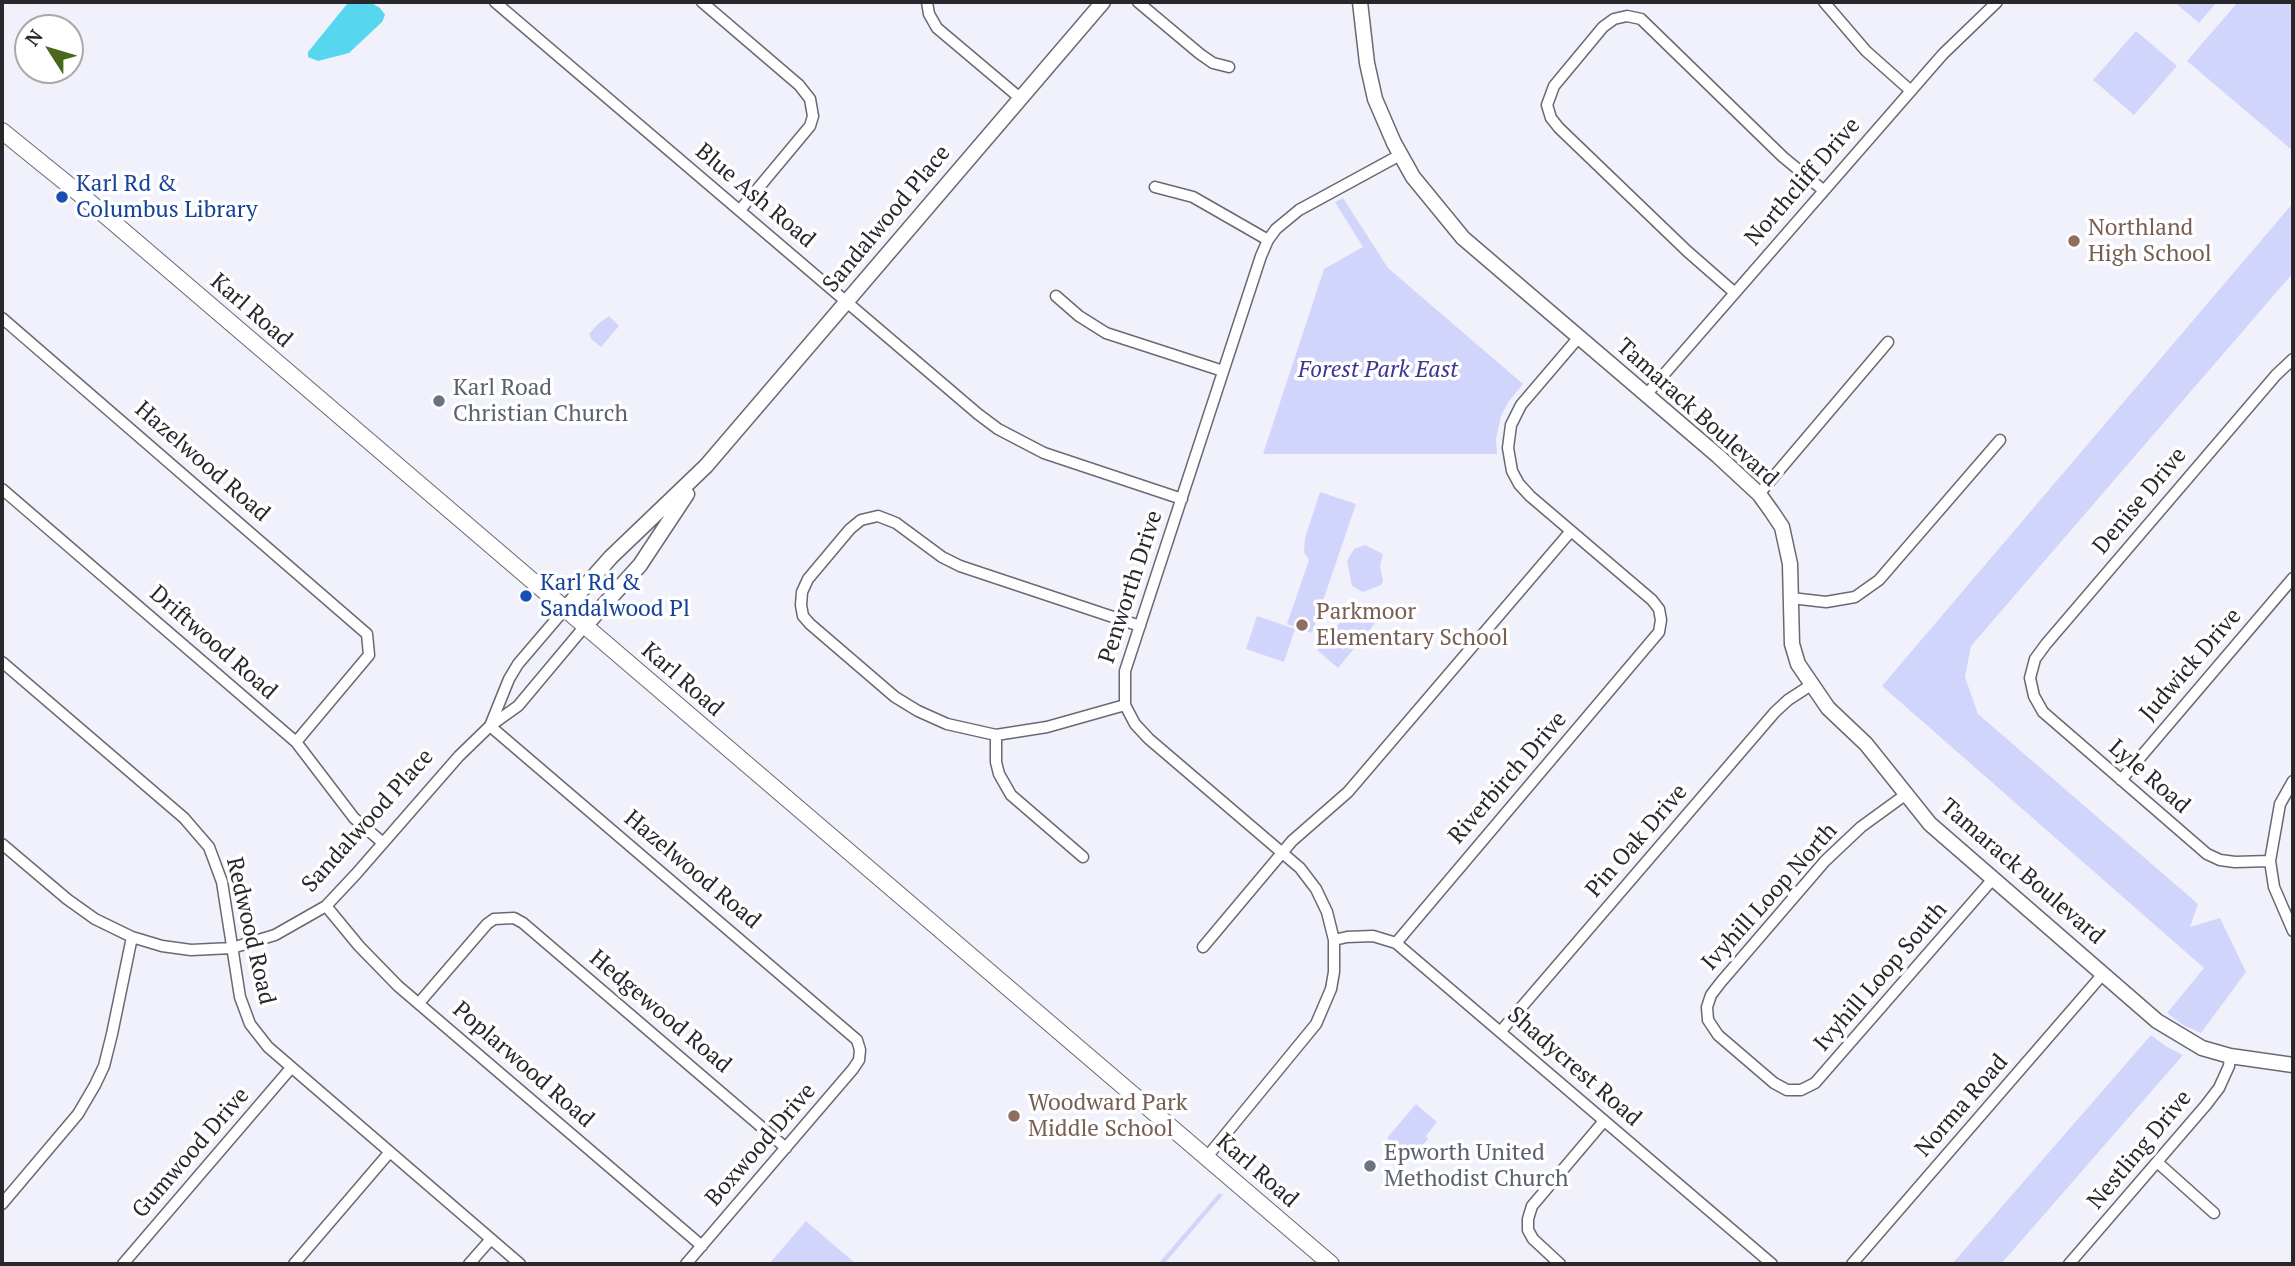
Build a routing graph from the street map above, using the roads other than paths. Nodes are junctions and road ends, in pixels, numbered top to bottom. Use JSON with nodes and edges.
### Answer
{"nodes":[{"id":1,"x":495,"y":2,"type":"edge"},
{"id":2,"x":702,"y":2,"type":"edge"},
{"id":3,"x":927,"y":2,"type":"edge"},
{"id":4,"x":1103,"y":2,"type":"edge"},
{"id":5,"x":1138,"y":2,"type":"edge"},
{"id":6,"x":1360,"y":2,"type":"edge"},
{"id":7,"x":1824,"y":2,"type":"edge"},
{"id":8,"x":1997,"y":2,"type":"edge"},
{"id":9,"x":1229,"y":67,"type":"dead end"},
{"id":10,"x":1910,"y":91,"type":"junction"},
{"id":11,"x":1020,"y":98,"type":"junction"},
{"id":12,"x":2,"y":131,"type":"edge"},
{"id":13,"x":1400,"y":155,"type":"junction"},
{"id":14,"x":1155,"y":187,"type":"dead end"},
{"id":15,"x":1823,"y":190,"type":"junction"},
{"id":16,"x":740,"y":210,"type":"junction"},
{"id":17,"x":1268,"y":240,"type":"junction"},
{"id":18,"x":1735,"y":293,"type":"junction"},
{"id":19,"x":1056,"y":296,"type":"dead end"},
{"id":20,"x":846,"y":301,"type":"junction"},
{"id":21,"x":2,"y":318,"type":"edge"},
{"id":22,"x":1578,"y":337,"type":"junction"},
{"id":23,"x":1888,"y":342,"type":"dead end"},
{"id":24,"x":2293,"y":359,"type":"edge"},
{"id":25,"x":1223,"y":371,"type":"junction"},
{"id":26,"x":1647,"y":396,"type":"junction"},
{"id":27,"x":2000,"y":440,"type":"dead end"},
{"id":28,"x":706,"y":467,"type":"junction"},
{"id":29,"x":2,"y":489,"type":"edge"},
{"id":30,"x":1759,"y":494,"type":"junction"},
{"id":31,"x":1182,"y":499,"type":"junction"},
{"id":32,"x":1571,"y":531,"type":"junction"},
{"id":33,"x":2293,"y":578,"type":"edge"},
{"id":34,"x":1791,"y":598,"type":"junction"},
{"id":35,"x":565,"y":609,"type":"junction"},
{"id":36,"x":585,"y":626,"type":"junction"},
{"id":37,"x":1140,"y":626,"type":"junction"},
{"id":38,"x":2,"y":662,"type":"edge"},
{"id":39,"x":2030,"y":678,"type":"joint"},
{"id":40,"x":1811,"y":685,"type":"junction"},
{"id":41,"x":1125,"y":705,"type":"junction"},
{"id":42,"x":490,"y":726,"type":"junction"},
{"id":43,"x":996,"y":735,"type":"junction"},
{"id":44,"x":296,"y":742,"type":"junction"},
{"id":45,"x":2121,"y":780,"type":"junction"},
{"id":46,"x":2293,"y":781,"type":"edge"},
{"id":47,"x":1905,"y":795,"type":"junction"},
{"id":48,"x":383,"y":843,"type":"junction"},
{"id":49,"x":2,"y":844,"type":"edge"},
{"id":50,"x":1283,"y":852,"type":"junction"},
{"id":51,"x":1083,"y":857,"type":"dead end"},
{"id":52,"x":2270,"y":860,"type":"junction"},
{"id":53,"x":1992,"y":880,"type":"junction"},
{"id":54,"x":326,"y":906,"type":"junction"},
{"id":55,"x":2293,"y":931,"type":"edge"},
{"id":56,"x":132,"y":937,"type":"junction"},
{"id":57,"x":1334,"y":940,"type":"junction"},
{"id":58,"x":1396,"y":943,"type":"junction"},
{"id":59,"x":1203,"y":947,"type":"dead end"},
{"id":60,"x":232,"y":948,"type":"junction"},
{"id":61,"x":2103,"y":974,"type":"junction"},
{"id":62,"x":419,"y":1003,"type":"junction"},
{"id":63,"x":1501,"y":1031,"type":"junction"},
{"id":64,"x":860,"y":1050,"type":"joint"},
{"id":65,"x":2230,"y":1056,"type":"junction"},
{"id":66,"x":2293,"y":1065,"type":"edge"},
{"id":67,"x":291,"y":1068,"type":"junction"},
{"id":68,"x":1794,"y":1091,"type":"joint"},
{"id":69,"x":1604,"y":1121,"type":"junction"},
{"id":70,"x":786,"y":1148,"type":"junction"},
{"id":71,"x":390,"y":1153,"type":"junction"},
{"id":72,"x":1206,"y":1158,"type":"junction"},
{"id":73,"x":2157,"y":1162,"type":"junction"},
{"id":74,"x":2,"y":1204,"type":"edge"},
{"id":75,"x":2214,"y":1213,"type":"dead end"},
{"id":76,"x":491,"y":1239,"type":"junction"},
{"id":77,"x":702,"y":1246,"type":"junction"},
{"id":78,"x":123,"y":1264,"type":"edge"},
{"id":79,"x":294,"y":1264,"type":"edge"},
{"id":80,"x":469,"y":1264,"type":"edge"},
{"id":81,"x":520,"y":1264,"type":"edge"},
{"id":82,"x":686,"y":1264,"type":"edge"},
{"id":83,"x":1331,"y":1264,"type":"edge"},
{"id":84,"x":1560,"y":1264,"type":"edge"},
{"id":85,"x":1772,"y":1264,"type":"edge"},
{"id":86,"x":1852,"y":1264,"type":"edge"},
{"id":87,"x":2069,"y":1264,"type":"edge"}],
"edges":[{"from":1,"to":16,"type":"street","name":"Blue Ash Road"},
{"from":2,"to":16,"type":"street"},
{"from":3,"to":11,"type":"street"},
{"from":4,"to":11,"type":"street","name":"Sandalwood Place"},
{"from":5,"to":9,"type":"street"},
{"from":6,"to":13,"type":"street","name":"Tamarack Boulevard"},
{"from":7,"to":10,"type":"street"},
{"from":8,"to":10,"type":"street","name":"Northcliff Drive"},
{"from":10,"to":15,"type":"street","name":"Northcliff Drive"},
{"from":11,"to":20,"type":"street","name":"Sandalwood Place"},
{"from":12,"to":35,"type":"main road","name":"Karl Road"},
{"from":13,"to":17,"type":"street","name":"Penworth Drive"},
{"from":13,"to":22,"type":"street","name":"Tamarack Boulevard"},
{"from":14,"to":17,"type":"street"},
{"from":15,"to":18,"type":"street","name":"Northcliff Drive"},
{"from":15,"to":18,"type":"street"},
{"from":16,"to":20,"type":"street","name":"Blue Ash Road"},
{"from":17,"to":25,"type":"street","name":"Penworth Drive"},
{"from":18,"to":26,"type":"street","name":"Northcliff Drive"},
{"from":19,"to":25,"type":"street"},
{"from":20,"to":28,"type":"street","name":"Sandalwood Place"},
{"from":20,"to":31,"type":"street","name":"Blue Ash Road"},
{"from":21,"to":44,"type":"street","name":"Hazelwood Road"},
{"from":22,"to":26,"type":"street","name":"Tamarack Boulevard"},
{"from":22,"to":32,"type":"street"},
{"from":23,"to":30,"type":"street"},
{"from":24,"to":39,"type":"street","name":"Denise Drive"},
{"from":25,"to":31,"type":"street","name":"Penworth Drive"},
{"from":26,"to":30,"type":"street","name":"Tamarack Boulevard"},
{"from":27,"to":34,"type":"street"},
{"from":28,"to":35,"type":"street","name":"Sandalwood Place"},
{"from":28,"to":36,"type":"street","name":"Sandalwood Place"},
{"from":29,"to":44,"type":"street","name":"Driftwood Road"},
{"from":30,"to":34,"type":"street","name":"Tamarack Boulevard"},
{"from":31,"to":37,"type":"street","name":"Penworth Drive"},
{"from":32,"to":50,"type":"street"},
{"from":32,"to":58,"type":"street","name":"Riverbirch Drive"},
{"from":33,"to":45,"type":"street","name":"Judwick Drive"},
{"from":34,"to":40,"type":"street","name":"Tamarack Boulevard"},
{"from":35,"to":36,"type":"main road","name":"Karl Road"},
{"from":35,"to":42,"type":"street","name":"Sandalwood Place"},
{"from":36,"to":42,"type":"street","name":"Sandalwood Place"},
{"from":36,"to":72,"type":"main road","name":"Karl Road"},
{"from":37,"to":41,"type":"street","name":"Penworth Drive"},
{"from":37,"to":43,"type":"street"},
{"from":38,"to":60,"type":"street","name":"Redwood Road"},
{"from":39,"to":45,"type":"street","name":"Lyle Road"},
{"from":40,"to":47,"type":"street","name":"Tamarack Boulevard"},
{"from":40,"to":63,"type":"street","name":"Pin Oak Drive"},
{"from":41,"to":43,"type":"street"},
{"from":41,"to":50,"type":"street"},
{"from":42,"to":48,"type":"street","name":"Sandalwood Place"},
{"from":42,"to":64,"type":"street","name":"Hazelwood Road"},
{"from":43,"to":51,"type":"street"},
{"from":44,"to":48,"type":"street","name":"Driftwood Road"},
{"from":45,"to":52,"type":"street","name":"Lyle Road"},
{"from":46,"to":52,"type":"street"},
{"from":47,"to":53,"type":"street","name":"Tamarack Boulevard"},
{"from":47,"to":68,"type":"street","name":"Ivyhill Loop North"},
{"from":48,"to":54,"type":"street","name":"Sandalwood Place"},
{"from":49,"to":56,"type":"street","name":"Sandalwood Place"},
{"from":50,"to":57,"type":"street"},
{"from":50,"to":59,"type":"street"},
{"from":52,"to":55,"type":"street"},
{"from":53,"to":61,"type":"street","name":"Tamarack Boulevard"},
{"from":53,"to":68,"type":"street","name":"Ivyhill Loop South"},
{"from":54,"to":60,"type":"street","name":"Sandalwood Place"},
{"from":54,"to":62,"type":"street","name":"Poplarwood Road"},
{"from":56,"to":60,"type":"street","name":"Sandalwood Place"},
{"from":56,"to":74,"type":"street"},
{"from":57,"to":58,"type":"street"},
{"from":57,"to":72,"type":"street"},
{"from":58,"to":63,"type":"street","name":"Shadycrest Road"},
{"from":60,"to":67,"type":"street","name":"Redwood Road"},
{"from":61,"to":65,"type":"street","name":"Tamarack Boulevard"},
{"from":61,"to":86,"type":"street","name":"Norma Road"},
{"from":62,"to":70,"type":"street","name":"Hedgewood Road"},
{"from":62,"to":77,"type":"street","name":"Poplarwood Road"},
{"from":63,"to":69,"type":"street","name":"Shadycrest Road"},
{"from":64,"to":70,"type":"street","name":"Boxwood Drive"},
{"from":65,"to":66,"type":"street","name":"Tamarack Boulevard"},
{"from":65,"to":73,"type":"street","name":"Nestling Drive"},
{"from":67,"to":71,"type":"street","name":"Redwood Road"},
{"from":67,"to":78,"type":"street","name":"Gumwood Drive"},
{"from":69,"to":84,"type":"street"},
{"from":69,"to":85,"type":"street","name":"Shadycrest Road"},
{"from":70,"to":77,"type":"street","name":"Boxwood Drive"},
{"from":71,"to":76,"type":"street","name":"Redwood Road"},
{"from":71,"to":79,"type":"street"},
{"from":72,"to":83,"type":"main road","name":"Karl Road"},
{"from":73,"to":75,"type":"street"},
{"from":73,"to":87,"type":"street","name":"Nestling Drive"},
{"from":76,"to":80,"type":"street"},
{"from":76,"to":81,"type":"street","name":"Redwood Road"},
{"from":77,"to":82,"type":"street","name":"Boxwood Drive"}]}
